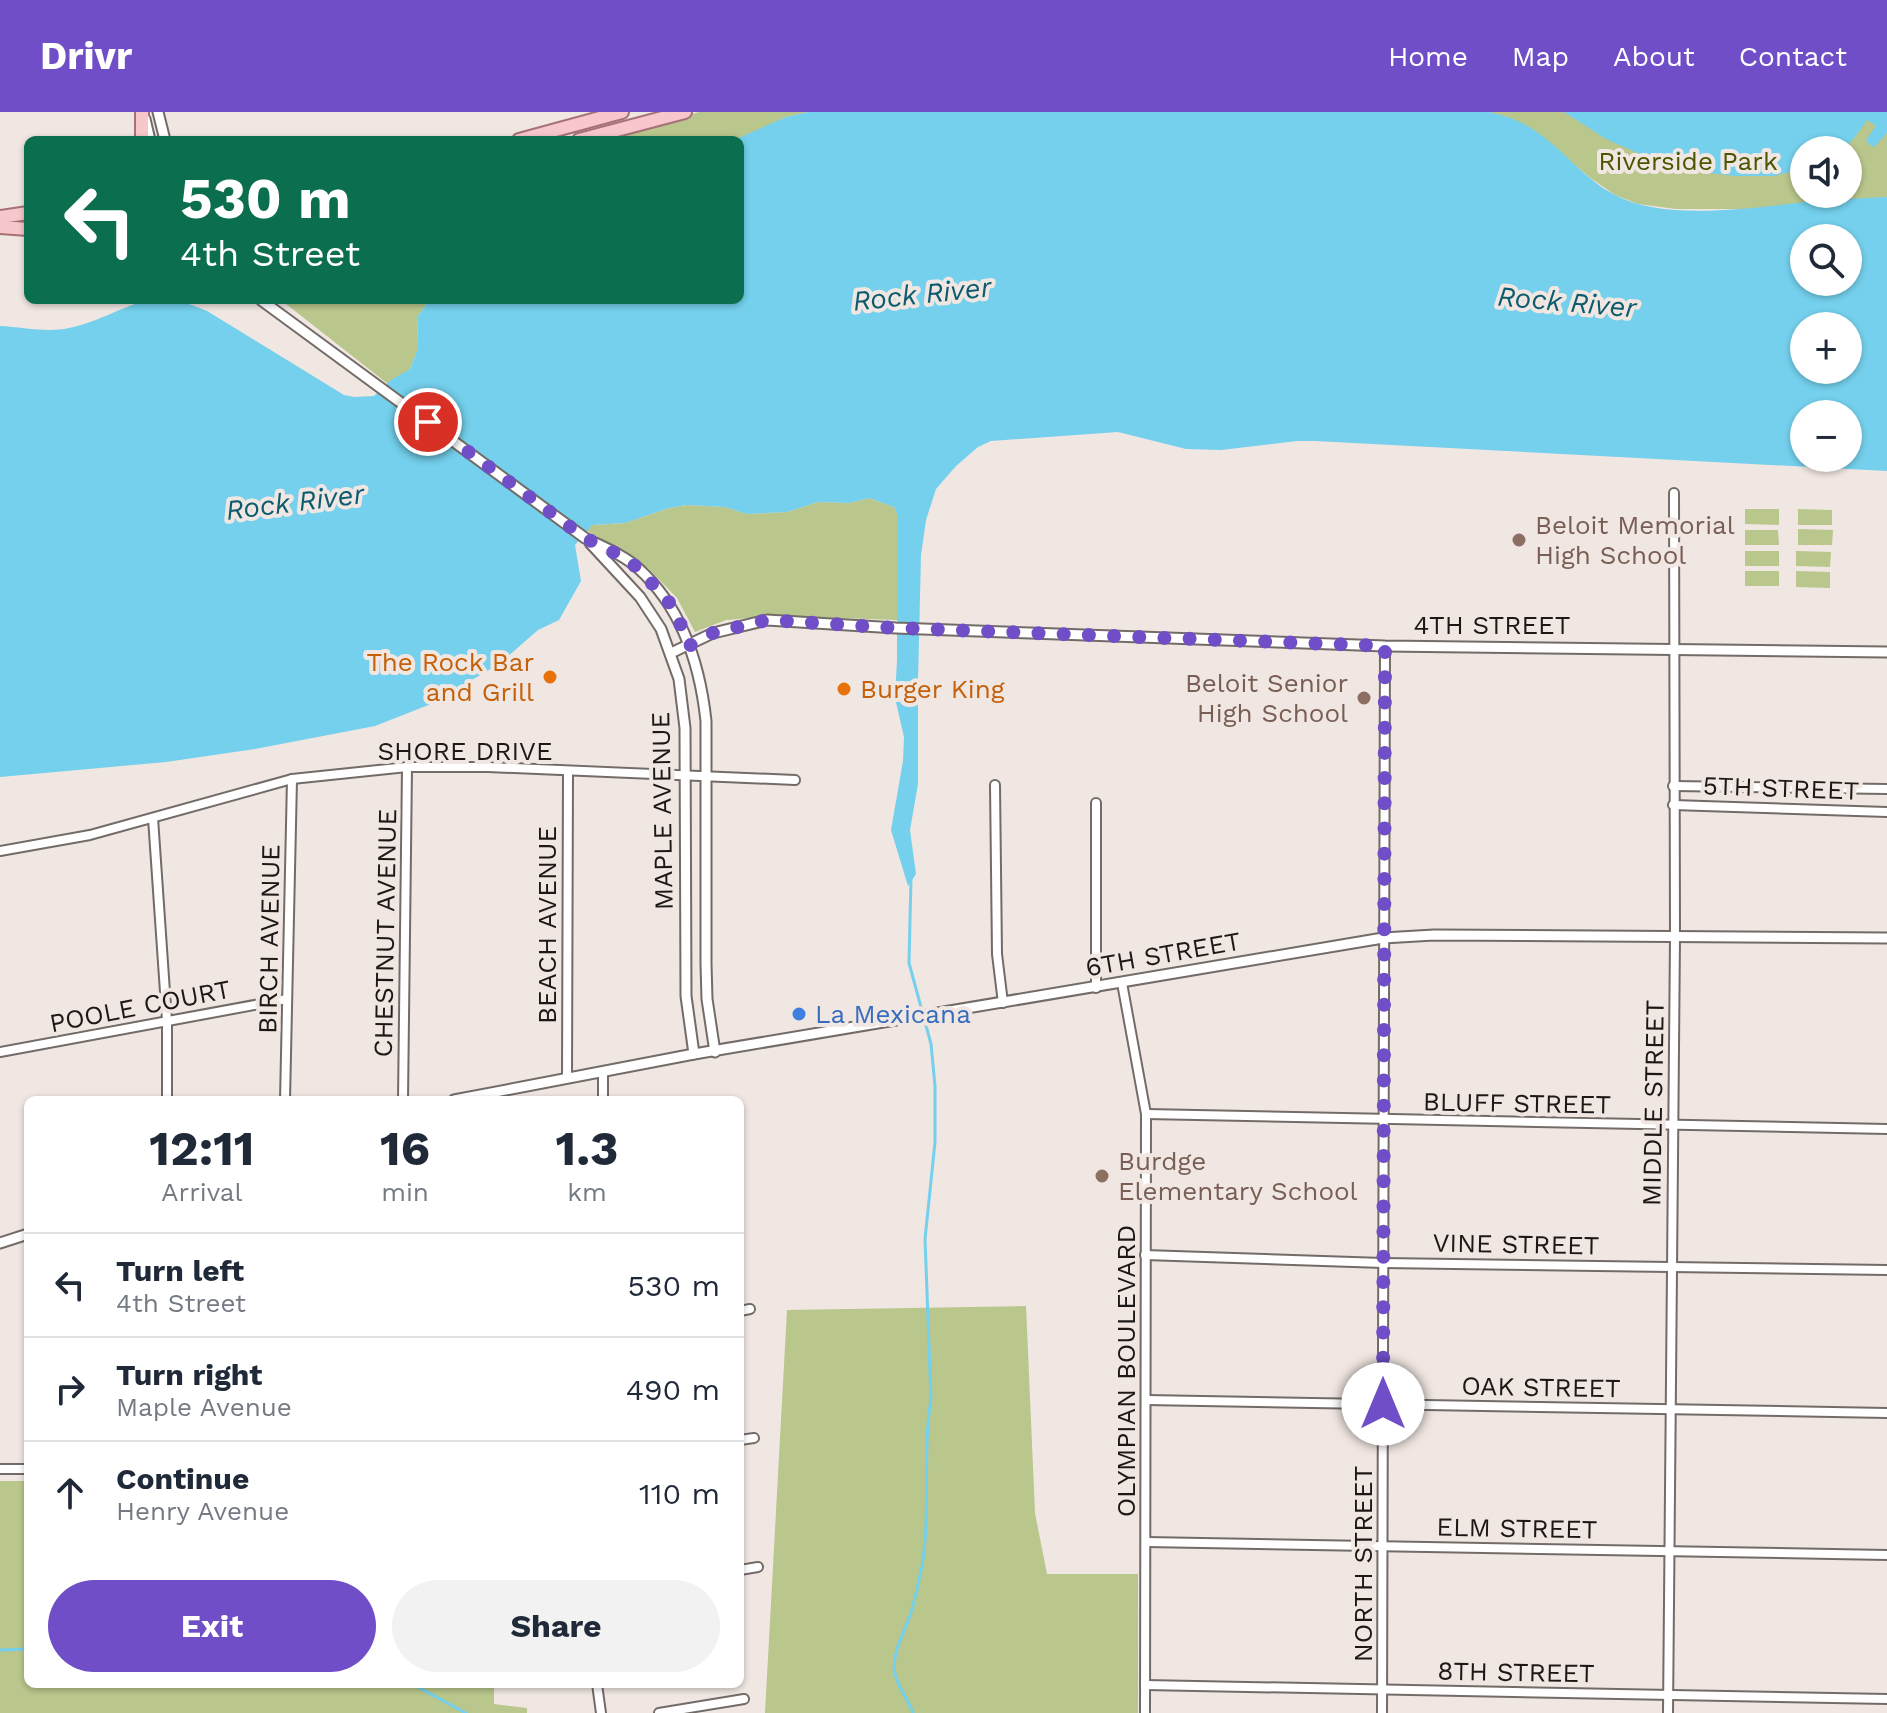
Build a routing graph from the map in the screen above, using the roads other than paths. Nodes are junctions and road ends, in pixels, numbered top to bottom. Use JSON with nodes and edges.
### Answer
{"nodes":[{"id":1,"x":142,"y":112,"type":"edge"},
{"id":2,"x":158,"y":112,"type":"edge"},
{"id":3,"x":622,"y":112,"type":"edge"},
{"id":4,"x":685,"y":112,"type":"edge"},
{"id":5,"x":142,"y":136,"type":"edge"},
{"id":6,"x":149,"y":136,"type":"edge"},
{"id":7,"x":164,"y":136,"type":"edge"},
{"id":8,"x":534,"y":136,"type":"edge"},
{"id":9,"x":594,"y":136,"type":"edge"},
{"id":10,"x":24,"y":214,"type":"edge"},
{"id":11,"x":0,"y":217,"type":"edge"},
{"id":12,"x":0,"y":227,"type":"edge"},
{"id":13,"x":24,"y":229,"type":"edge"},
{"id":14,"x":266,"y":304,"type":"edge"},
{"id":15,"x":1674,"y":493,"type":"dead end"},
{"id":16,"x":585,"y":538,"type":"junction"},
{"id":17,"x":689,"y":646,"type":"junction"},
{"id":18,"x":1385,"y":646,"type":"junction"},
{"id":19,"x":1673,"y":649,"type":"junction"},
{"id":20,"x":1887,"y":652,"type":"edge"},
{"id":21,"x":671,"y":653,"type":"junction"},
{"id":22,"x":407,"y":767,"type":"junction"},
{"id":23,"x":568,"y":772,"type":"junction"},
{"id":24,"x":685,"y":776,"type":"junction"},
{"id":25,"x":706,"y":776,"type":"junction"},
{"id":26,"x":292,"y":779,"type":"junction"},
{"id":27,"x":795,"y":780,"type":"dead end"},
{"id":28,"x":995,"y":785,"type":"dead end"},
{"id":29,"x":1673,"y":786,"type":"junction"},
{"id":30,"x":1887,"y":789,"type":"edge"},
{"id":31,"x":1096,"y":803,"type":"dead end"},
{"id":32,"x":1673,"y":805,"type":"junction"},
{"id":33,"x":1887,"y":812,"type":"edge"},
{"id":34,"x":153,"y":818,"type":"junction"},
{"id":35,"x":0,"y":851,"type":"edge"},
{"id":36,"x":1675,"y":937,"type":"junction"},
{"id":37,"x":1383,"y":938,"type":"junction"},
{"id":38,"x":1887,"y":938,"type":"edge"},
{"id":39,"x":1122,"y":983,"type":"junction"},
{"id":40,"x":1096,"y":988,"type":"junction"},
{"id":41,"x":287,"y":999,"type":"junction"},
{"id":42,"x":1003,"y":1003,"type":"junction"},
{"id":43,"x":167,"y":1021,"type":"junction"},
{"id":44,"x":0,"y":1052,"type":"edge"},
{"id":45,"x":715,"y":1052,"type":"junction"},
{"id":46,"x":694,"y":1054,"type":"junction"},
{"id":47,"x":603,"y":1072,"type":"junction"},
{"id":48,"x":567,"y":1078,"type":"junction"},
{"id":49,"x":167,"y":1096,"type":"edge"},
{"id":50,"x":285,"y":1096,"type":"edge"},
{"id":51,"x":403,"y":1096,"type":"edge"},
{"id":52,"x":475,"y":1096,"type":"edge"},
{"id":53,"x":603,"y":1096,"type":"edge"},
{"id":54,"x":1146,"y":1114,"type":"junction"},
{"id":55,"x":1384,"y":1121,"type":"junction"},
{"id":56,"x":1671,"y":1126,"type":"junction"},
{"id":57,"x":1887,"y":1129,"type":"edge"},
{"id":58,"x":24,"y":1235,"type":"edge"},
{"id":59,"x":0,"y":1243,"type":"edge"},
{"id":60,"x":1145,"y":1255,"type":"junction"},
{"id":61,"x":1383,"y":1263,"type":"junction"},
{"id":62,"x":1671,"y":1266,"type":"junction"},
{"id":63,"x":1887,"y":1270,"type":"edge"},
{"id":64,"x":1146,"y":1400,"type":"junction"},
{"id":65,"x":1383,"y":1404,"type":"junction"},
{"id":66,"x":1671,"y":1409,"type":"junction"},
{"id":67,"x":1887,"y":1413,"type":"edge"},
{"id":68,"x":754,"y":1438,"type":"dead end"},
{"id":69,"x":744,"y":1439,"type":"edge"},
{"id":70,"x":0,"y":1469,"type":"edge"},
{"id":71,"x":24,"y":1469,"type":"edge"},
{"id":72,"x":1146,"y":1542,"type":"junction"},
{"id":73,"x":1381,"y":1545,"type":"junction"},
{"id":74,"x":1670,"y":1551,"type":"junction"},
{"id":75,"x":1887,"y":1555,"type":"edge"},
{"id":76,"x":758,"y":1567,"type":"dead end"},
{"id":77,"x":744,"y":1569,"type":"edge"},
{"id":78,"x":1145,"y":1685,"type":"junction"},
{"id":79,"x":597,"y":1688,"type":"edge"},
{"id":80,"x":1383,"y":1689,"type":"junction"},
{"id":81,"x":1669,"y":1695,"type":"junction"},
{"id":82,"x":744,"y":1699,"type":"dead end"},
{"id":83,"x":1887,"y":1699,"type":"edge"},
{"id":84,"x":599,"y":1710,"type":"edge"},
{"id":85,"x":659,"y":1713,"type":"edge"},
{"id":86,"x":1145,"y":1713,"type":"edge"},
{"id":87,"x":1382,"y":1713,"type":"edge"},
{"id":88,"x":1668,"y":1713,"type":"edge"}],
"edges":[{"from":1,"to":5,"type":"main road"},
{"from":1,"to":6,"type":"street"},
{"from":2,"to":7,"type":"street"},
{"from":3,"to":8,"type":"main road"},
{"from":4,"to":9,"type":"main road"},
{"from":10,"to":11,"type":"main road"},
{"from":12,"to":13,"type":"main road"},
{"from":14,"to":16,"type":"street"},
{"from":15,"to":19,"type":"street","name":"MIDDLE STREET"},
{"from":16,"to":17,"type":"street","name":"MAPLE AVENUE"},
{"from":16,"to":21,"type":"street","name":"MAPLE AVENUE"},
{"from":17,"to":18,"type":"street","name":"4TH STREET"},
{"from":17,"to":21,"type":"street","name":"4TH STREET"},
{"from":17,"to":25,"type":"street","name":"MAPLE AVENUE"},
{"from":18,"to":19,"type":"street","name":"4TH STREET"},
{"from":18,"to":37,"type":"street","name":"NORTH STREET"},
{"from":19,"to":20,"type":"street","name":"4TH STREET"},
{"from":19,"to":29,"type":"street","name":"MIDDLE STREET"},
{"from":21,"to":24,"type":"street","name":"MAPLE AVENUE"},
{"from":22,"to":23,"type":"street","name":"SHORE DRIVE"},
{"from":22,"to":26,"type":"street","name":"SHORE DRIVE"},
{"from":22,"to":51,"type":"street","name":"CHESTNUT AVENUE"},
{"from":23,"to":24,"type":"street","name":"SHORE DRIVE"},
{"from":23,"to":48,"type":"street","name":"BEACH AVENUE"},
{"from":24,"to":25,"type":"street","name":"SHORE DRIVE"},
{"from":24,"to":46,"type":"street","name":"MAPLE AVENUE"},
{"from":25,"to":27,"type":"street","name":"SHORE DRIVE"},
{"from":25,"to":45,"type":"street","name":"MAPLE AVENUE"},
{"from":26,"to":34,"type":"street","name":"SHORE DRIVE"},
{"from":26,"to":41,"type":"street","name":"BIRCH AVENUE"},
{"from":28,"to":42,"type":"street"},
{"from":29,"to":30,"type":"street","name":"5TH STREET"},
{"from":29,"to":32,"type":"street","name":"MIDDLE STREET"},
{"from":31,"to":40,"type":"street"},
{"from":32,"to":33,"type":"street","name":"5TH STREET"},
{"from":32,"to":36,"type":"street","name":"MIDDLE STREET"},
{"from":34,"to":35,"type":"street","name":"SHORE DRIVE"},
{"from":34,"to":43,"type":"street"},
{"from":36,"to":37,"type":"street","name":"6TH STREET"},
{"from":36,"to":38,"type":"street","name":"6TH STREET"},
{"from":36,"to":56,"type":"street","name":"MIDDLE STREET"},
{"from":37,"to":39,"type":"street","name":"6TH STREET"},
{"from":37,"to":55,"type":"street","name":"NORTH STREET"},
{"from":39,"to":40,"type":"street","name":"6TH STREET"},
{"from":39,"to":54,"type":"street","name":"OLYMPIAN BOULEVARD"},
{"from":40,"to":42,"type":"street","name":"6TH STREET"},
{"from":41,"to":43,"type":"street","name":"POOLE COURT"},
{"from":41,"to":50,"type":"street","name":"BIRCH AVENUE"},
{"from":42,"to":45,"type":"street","name":"6TH STREET"},
{"from":43,"to":44,"type":"street","name":"POOLE COURT"},
{"from":43,"to":49,"type":"street"},
{"from":45,"to":46,"type":"street","name":"6TH STREET"},
{"from":46,"to":47,"type":"street","name":"6TH STREET"},
{"from":47,"to":48,"type":"street","name":"6TH STREET"},
{"from":47,"to":53,"type":"street"},
{"from":48,"to":52,"type":"street","name":"6TH STREET"},
{"from":54,"to":55,"type":"street","name":"BLUFF STREET"},
{"from":54,"to":60,"type":"street","name":"OLYMPIAN BOULEVARD"},
{"from":55,"to":56,"type":"street","name":"BLUFF STREET"},
{"from":55,"to":61,"type":"street","name":"NORTH STREET"},
{"from":56,"to":57,"type":"street","name":"BLUFF STREET"},
{"from":56,"to":62,"type":"street","name":"MIDDLE STREET"},
{"from":58,"to":59,"type":"street"},
{"from":60,"to":61,"type":"street","name":"VINE STREET"},
{"from":60,"to":64,"type":"street","name":"OLYMPIAN BOULEVARD"},
{"from":61,"to":62,"type":"street","name":"VINE STREET"},
{"from":61,"to":65,"type":"street","name":"NORTH STREET"},
{"from":62,"to":63,"type":"street","name":"VINE STREET"},
{"from":62,"to":66,"type":"street","name":"MIDDLE STREET"},
{"from":64,"to":65,"type":"street","name":"OAK STREET"},
{"from":64,"to":72,"type":"street","name":"OLYMPIAN BOULEVARD"},
{"from":65,"to":66,"type":"street","name":"OAK STREET"},
{"from":65,"to":73,"type":"street","name":"NORTH STREET"},
{"from":66,"to":67,"type":"street","name":"OAK STREET"},
{"from":66,"to":74,"type":"street","name":"MIDDLE STREET"},
{"from":68,"to":69,"type":"street"},
{"from":70,"to":71,"type":"street"},
{"from":72,"to":73,"type":"street","name":"ELM STREET"},
{"from":72,"to":78,"type":"street","name":"OLYMPIAN BOULEVARD"},
{"from":73,"to":74,"type":"street","name":"ELM STREET"},
{"from":73,"to":80,"type":"street","name":"NORTH STREET"},
{"from":74,"to":75,"type":"street","name":"ELM STREET"},
{"from":74,"to":81,"type":"street","name":"MIDDLE STREET"},
{"from":76,"to":77,"type":"street"},
{"from":78,"to":80,"type":"street","name":"8TH STREET"},
{"from":78,"to":86,"type":"street","name":"OLYMPIAN BOULEVARD"},
{"from":79,"to":84,"type":"street"},
{"from":80,"to":81,"type":"street","name":"8TH STREET"},
{"from":80,"to":87,"type":"street","name":"NORTH STREET"},
{"from":81,"to":83,"type":"street","name":"8TH STREET"},
{"from":81,"to":88,"type":"street","name":"MIDDLE STREET"},
{"from":82,"to":85,"type":"street"}]}
